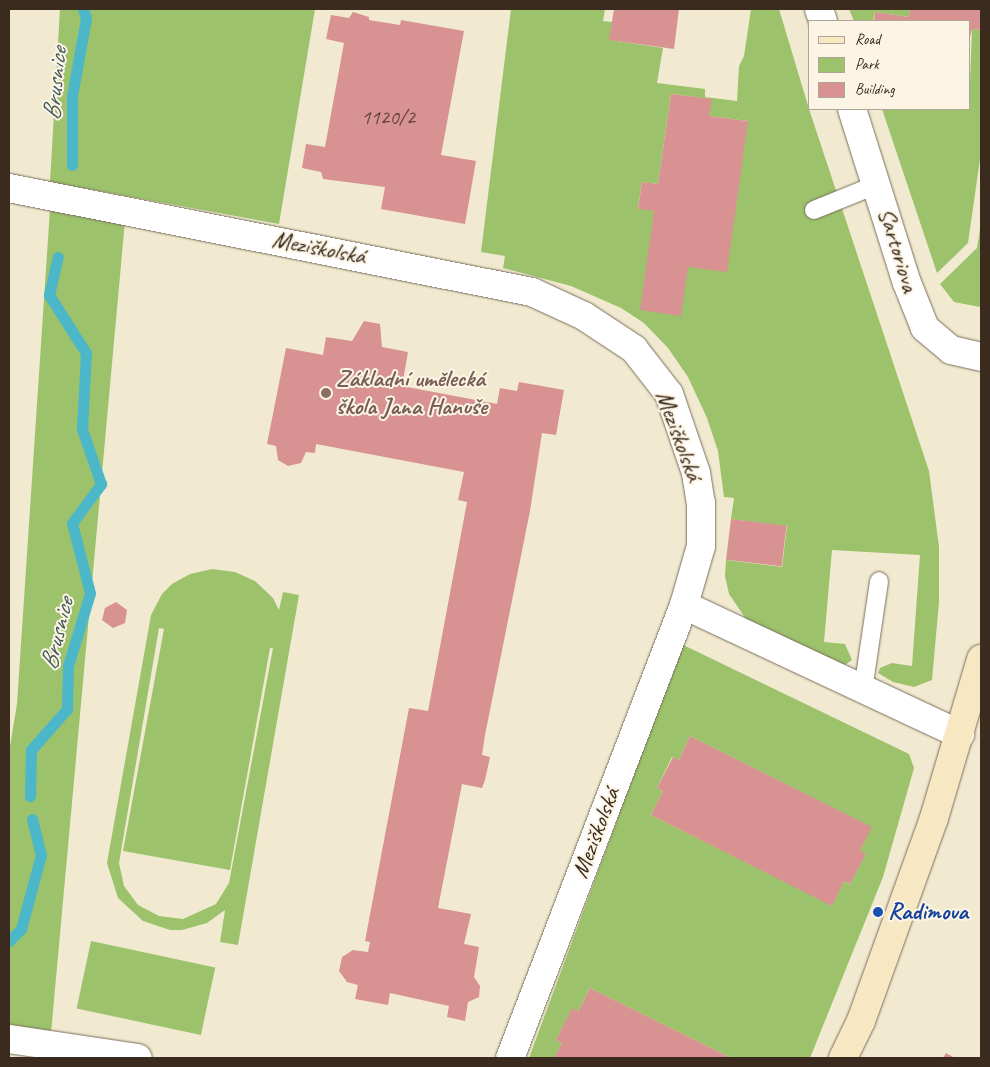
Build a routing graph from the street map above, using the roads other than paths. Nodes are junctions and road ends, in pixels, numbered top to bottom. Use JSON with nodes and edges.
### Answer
{"nodes":[{"id":1,"x":852,"y":110,"type":"edge"},
{"id":2,"x":878,"y":184,"type":"junction"},
{"id":3,"x":9,"y":188,"type":"edge"},
{"id":4,"x":814,"y":210,"type":"dead end"},
{"id":5,"x":981,"y":357,"type":"edge"},
{"id":6,"x":878,"y":581,"type":"dead end"},
{"id":7,"x":684,"y":605,"type":"junction"},
{"id":8,"x":981,"y":659,"type":"edge"},
{"id":9,"x":863,"y":690,"type":"junction"},
{"id":10,"x":960,"y":734,"type":"junction"},
{"id":11,"x":9,"y":1040,"type":"edge"},
{"id":12,"x":138,"y":1058,"type":"edge"},
{"id":13,"x":510,"y":1058,"type":"edge"},
{"id":14,"x":843,"y":1058,"type":"edge"}],
"edges":[{"from":1,"to":2,"type":"street","name":"Sartoriova"},
{"from":2,"to":4,"type":"lane"},
{"from":2,"to":5,"type":"street","name":"Sartoriova"},
{"from":3,"to":7,"type":"street","name":"Meziškolská"},
{"from":6,"to":9,"type":"lane"},
{"from":7,"to":9,"type":"street"},
{"from":7,"to":13,"type":"street","name":"Meziškolská"},
{"from":8,"to":10,"type":"street"},
{"from":9,"to":10,"type":"street"},
{"from":10,"to":14,"type":"street"},
{"from":11,"to":12,"type":"street"}]}
